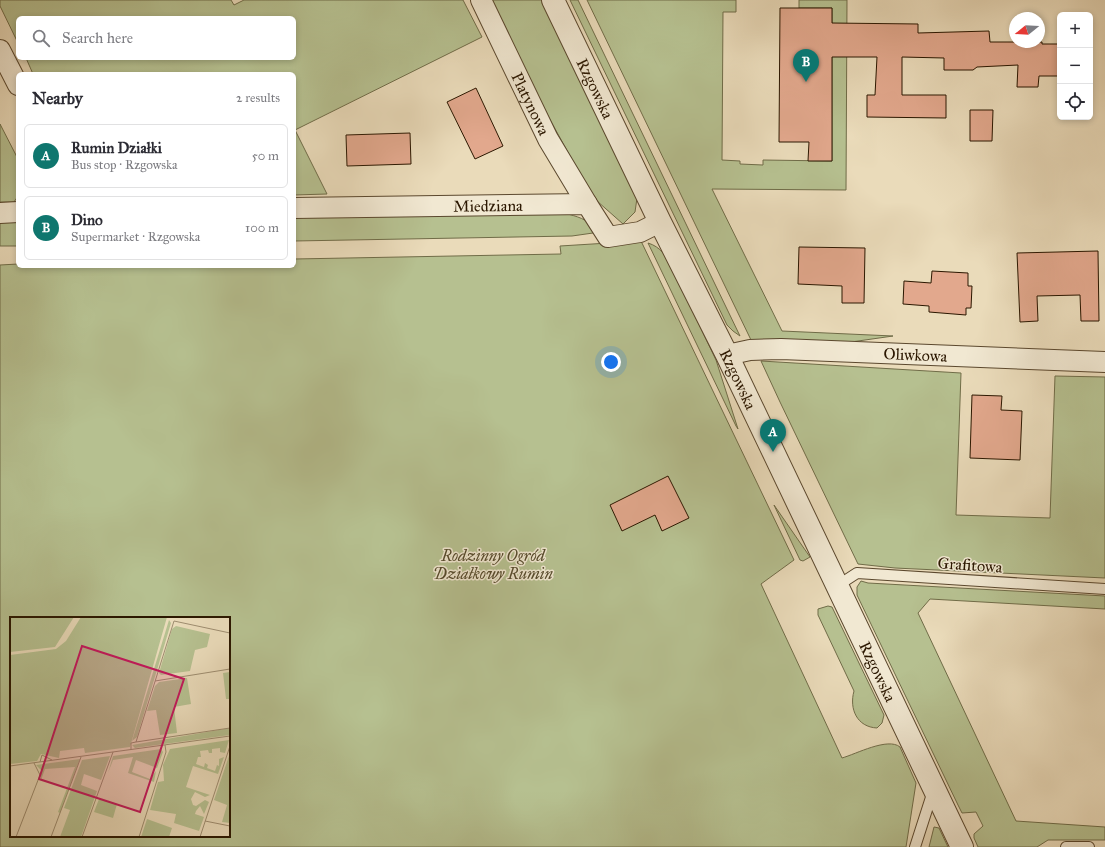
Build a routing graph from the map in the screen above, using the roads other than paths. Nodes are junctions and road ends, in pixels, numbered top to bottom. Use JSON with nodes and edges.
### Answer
{"nodes":[{"id":1,"x":481,"y":0,"type":"edge"},
{"id":2,"x":553,"y":0,"type":"edge"},
{"id":3,"x":0,"y":50,"type":"edge"},
{"id":4,"x":16,"y":81,"type":"edge"},
{"id":5,"x":587,"y":204,"type":"junction"},
{"id":6,"x":296,"y":208,"type":"edge"},
{"id":7,"x":16,"y":212,"type":"edge"},
{"id":8,"x":0,"y":213,"type":"edge"},
{"id":9,"x":660,"y":222,"type":"junction"},
{"id":10,"x":727,"y":355,"type":"junction"},
{"id":11,"x":1105,"y":362,"type":"edge"},
{"id":12,"x":837,"y":586,"type":"junction"},
{"id":13,"x":1105,"y":588,"type":"edge"},
{"id":14,"x":934,"y":790,"type":"junction"},
{"id":15,"x":915,"y":847,"type":"edge"},
{"id":16,"x":962,"y":847,"type":"edge"},
{"id":17,"x":1066,"y":847,"type":"edge"},
{"id":18,"x":1089,"y":847,"type":"edge"}],
"edges":[{"from":1,"to":5,"type":"street","name":"Platynowa"},
{"from":2,"to":9,"type":"street","name":"Rzgowska"},
{"from":3,"to":4,"type":"street"},
{"from":5,"to":6,"type":"street","name":"Miedziana"},
{"from":5,"to":9,"type":"street"},
{"from":7,"to":8,"type":"street"},
{"from":9,"to":10,"type":"street","name":"Rzgowska"},
{"from":10,"to":11,"type":"street","name":"Oliwkowa"},
{"from":10,"to":12,"type":"street","name":"Rzgowska"},
{"from":12,"to":13,"type":"lane","name":"Grafitowa"},
{"from":12,"to":14,"type":"street","name":"Rzgowska"},
{"from":14,"to":15,"type":"lane"},
{"from":14,"to":16,"type":"street","name":"Rzgowska"},
{"from":17,"to":18,"type":"lane"}]}
